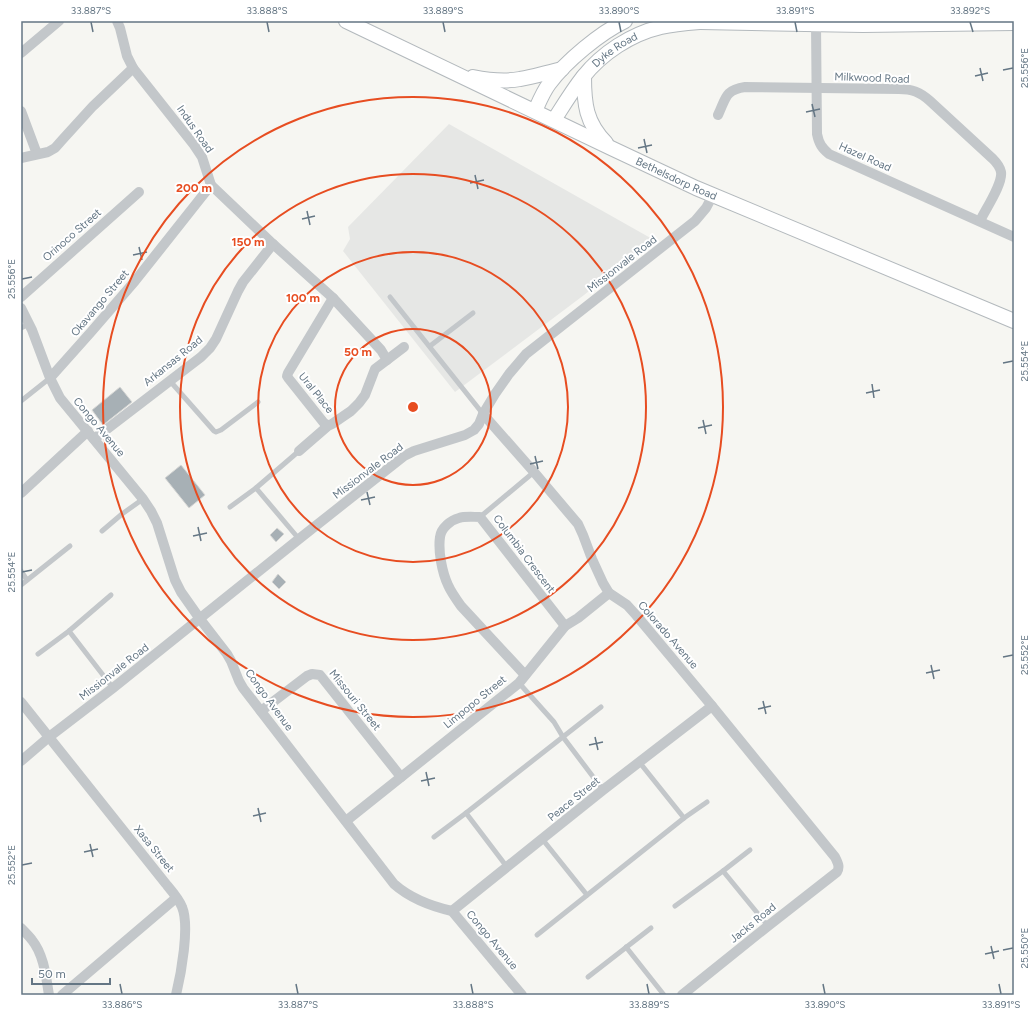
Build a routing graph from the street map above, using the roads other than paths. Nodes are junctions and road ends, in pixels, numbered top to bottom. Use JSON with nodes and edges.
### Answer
{"nodes":[{"id":1,"x":59,"y":21,"type":"edge"},
{"id":2,"x":117,"y":21,"type":"edge"},
{"id":3,"x":346,"y":21,"type":"edge"},
{"id":4,"x":625,"y":21,"type":"edge"},
{"id":5,"x":863,"y":23,"type":"edge"},
{"id":6,"x":967,"y":23,"type":"edge"},
{"id":7,"x":1014,"y":23,"type":"edge"},
{"id":8,"x":816,"y":24,"type":"junction"},
{"id":9,"x":21,"y":53,"type":"edge"},
{"id":10,"x":133,"y":68,"type":"junction"},
{"id":11,"x":562,"y":68,"type":"junction"},
{"id":12,"x":457,"y":75,"type":"junction"},
{"id":13,"x":584,"y":76,"type":"junction"},
{"id":14,"x":817,"y":88,"type":"junction"},
{"id":15,"x":21,"y":111,"type":"edge"},
{"id":16,"x":535,"y":111,"type":"junction"},
{"id":17,"x":718,"y":115,"type":"dead end"},
{"id":18,"x":554,"y":120,"type":"junction"},
{"id":19,"x":611,"y":148,"type":"junction"},
{"id":20,"x":37,"y":154,"type":"junction"},
{"id":21,"x":21,"y":158,"type":"edge"},
{"id":22,"x":211,"y":185,"type":"junction"},
{"id":23,"x":139,"y":192,"type":"dead end"},
{"id":24,"x":713,"y":195,"type":"junction"},
{"id":25,"x":980,"y":221,"type":"junction"},
{"id":26,"x":1014,"y":237,"type":"edge"},
{"id":27,"x":273,"y":244,"type":"junction"},
{"id":28,"x":21,"y":296,"type":"edge"},
{"id":29,"x":390,"y":297,"type":"dead end"},
{"id":30,"x":333,"y":298,"type":"junction"},
{"id":31,"x":21,"y":308,"type":"edge"},
{"id":32,"x":473,"y":313,"type":"dead end"},
{"id":33,"x":1014,"y":321,"type":"edge"},
{"id":34,"x":25,"y":326,"type":"edge"},
{"id":35,"x":430,"y":346,"type":"junction"},
{"id":36,"x":404,"y":347,"type":"dead end"},
{"id":37,"x":387,"y":360,"type":"junction"},
{"id":38,"x":50,"y":378,"type":"junction"},
{"id":39,"x":170,"y":381,"type":"junction"},
{"id":40,"x":21,"y":401,"type":"edge"},
{"id":41,"x":258,"y":402,"type":"dead end"},
{"id":42,"x":483,"y":414,"type":"junction"},
{"id":43,"x":329,"y":425,"type":"junction"},
{"id":44,"x":91,"y":435,"type":"junction"},
{"id":45,"x":299,"y":451,"type":"joint"},
{"id":46,"x":534,"y":472,"type":"junction"},
{"id":47,"x":256,"y":488,"type":"junction"},
{"id":48,"x":21,"y":494,"type":"edge"},
{"id":49,"x":143,"y":498,"type":"junction"},
{"id":50,"x":230,"y":507,"type":"dead end"},
{"id":51,"x":480,"y":517,"type":"junction"},
{"id":52,"x":102,"y":531,"type":"dead end"},
{"id":53,"x":299,"y":539,"type":"junction"},
{"id":54,"x":70,"y":546,"type":"dead end"},
{"id":55,"x":21,"y":571,"type":"edge"},
{"id":56,"x":27,"y":580,"type":"junction"},
{"id":57,"x":21,"y":585,"type":"edge"},
{"id":58,"x":609,"y":593,"type":"junction"},
{"id":59,"x":111,"y":595,"type":"dead end"},
{"id":60,"x":200,"y":619,"type":"junction"},
{"id":61,"x":564,"y":626,"type":"junction"},
{"id":62,"x":69,"y":631,"type":"junction"},
{"id":63,"x":38,"y":654,"type":"dead end"},
{"id":64,"x":522,"y":679,"type":"junction"},
{"id":65,"x":113,"y":688,"type":"junction"},
{"id":66,"x":21,"y":702,"type":"edge"},
{"id":67,"x":712,"y":706,"type":"junction"},
{"id":68,"x":601,"y":707,"type":"dead end"},
{"id":69,"x":261,"y":711,"type":"junction"},
{"id":70,"x":49,"y":737,"type":"junction"},
{"id":71,"x":563,"y":737,"type":"junction"},
{"id":72,"x":21,"y":761,"type":"edge"},
{"id":73,"x":640,"y":763,"type":"junction"},
{"id":74,"x":401,"y":777,"type":"junction"},
{"id":75,"x":603,"y":790,"type":"junction"},
{"id":76,"x":706,"y":802,"type":"dead end"},
{"id":77,"x":466,"y":813,"type":"junction"},
{"id":78,"x":684,"y":818,"type":"junction"},
{"id":79,"x":346,"y":821,"type":"junction"},
{"id":80,"x":434,"y":837,"type":"dead end"},
{"id":81,"x":542,"y":840,"type":"junction"},
{"id":82,"x":750,"y":850,"type":"dead end"},
{"id":83,"x":507,"y":867,"type":"junction"},
{"id":84,"x":839,"y":869,"type":"joint"},
{"id":85,"x":723,"y":871,"type":"junction"},
{"id":86,"x":587,"y":895,"type":"junction"},
{"id":87,"x":176,"y":898,"type":"junction"},
{"id":88,"x":674,"y":906,"type":"dead end"},
{"id":89,"x":452,"y":911,"type":"junction"},
{"id":90,"x":768,"y":926,"type":"junction"},
{"id":91,"x":21,"y":928,"type":"edge"},
{"id":92,"x":651,"y":928,"type":"dead end"},
{"id":93,"x":537,"y":935,"type":"dead end"},
{"id":94,"x":626,"y":947,"type":"junction"},
{"id":95,"x":588,"y":977,"type":"dead end"},
{"id":96,"x":49,"y":995,"type":"edge"},
{"id":97,"x":62,"y":995,"type":"edge"},
{"id":98,"x":176,"y":995,"type":"edge"},
{"id":99,"x":522,"y":995,"type":"edge"},
{"id":100,"x":664,"y":995,"type":"edge"},
{"id":101,"x":682,"y":995,"type":"edge"}],
"edges":[{"from":1,"to":9,"type":"street"},
{"from":2,"to":10,"type":"street","name":"Indus Road"},
{"from":3,"to":12,"type":"main road","name":"Bethelsdorp Road"},
{"from":4,"to":11,"type":"main road","name":"Dyke Road"},
{"from":5,"to":6,"type":"main road","name":"Dyke Road"},
{"from":5,"to":8,"type":"main road","name":"Dyke Road"},
{"from":6,"to":7,"type":"main road","name":"Dyke Road"},
{"from":8,"to":13,"type":"main road","name":"Dyke Road"},
{"from":8,"to":14,"type":"street","name":"Hazel Road"},
{"from":10,"to":20,"type":"street"},
{"from":10,"to":22,"type":"street","name":"Indus Road"},
{"from":11,"to":12,"type":"main road"},
{"from":11,"to":16,"type":"main road","name":"Dyke Road"},
{"from":12,"to":16,"type":"main road","name":"Bethelsdorp Road"},
{"from":13,"to":18,"type":"main road","name":"Dyke Road"},
{"from":13,"to":19,"type":"main road"},
{"from":14,"to":17,"type":"street","name":"Milkwood Road"},
{"from":14,"to":25,"type":"street","name":"Hazel Road"},
{"from":14,"to":25,"type":"street","name":"Milkwood Road"},
{"from":15,"to":20,"type":"street"},
{"from":16,"to":18,"type":"main road","name":"Bethelsdorp Road"},
{"from":18,"to":19,"type":"main road","name":"Bethelsdorp Road"},
{"from":19,"to":24,"type":"main road","name":"Bethelsdorp Road"},
{"from":20,"to":21,"type":"street"},
{"from":22,"to":27,"type":"street","name":"Indus Road"},
{"from":22,"to":38,"type":"street","name":"Okavango Street"},
{"from":23,"to":28,"type":"street","name":"Orinoco Street"},
{"from":24,"to":33,"type":"main road","name":"Bethelsdorp Road"},
{"from":24,"to":42,"type":"street","name":"Missionvale Road"},
{"from":25,"to":26,"type":"street","name":"Hazel Road"},
{"from":27,"to":30,"type":"street","name":"Indus Road"},
{"from":27,"to":39,"type":"street","name":"Arkansas Road"},
{"from":29,"to":35,"type":"lane"},
{"from":30,"to":37,"type":"street","name":"Indus Road"},
{"from":30,"to":43,"type":"street","name":"Ural Place"},
{"from":31,"to":34,"type":"street","name":"Congo Avenue"},
{"from":32,"to":35,"type":"lane"},
{"from":34,"to":38,"type":"street","name":"Congo Avenue"},
{"from":35,"to":42,"type":"lane"},
{"from":36,"to":37,"type":"street","name":"Ural Place"},
{"from":37,"to":43,"type":"street","name":"Ural Place"},
{"from":38,"to":40,"type":"lane"},
{"from":38,"to":44,"type":"street","name":"Congo Avenue"},
{"from":39,"to":41,"type":"lane"},
{"from":39,"to":44,"type":"street","name":"Arkansas Road"},
{"from":42,"to":46,"type":"street","name":"Colorado Avenue"},
{"from":42,"to":53,"type":"street","name":"Missionvale Road"},
{"from":43,"to":45,"type":"street"},
{"from":44,"to":48,"type":"street","name":"Arkansas Road"},
{"from":44,"to":49,"type":"street","name":"Congo Avenue"},
{"from":45,"to":47,"type":"lane"},
{"from":46,"to":51,"type":"lane"},
{"from":46,"to":58,"type":"street","name":"Colorado Avenue"},
{"from":47,"to":50,"type":"lane"},
{"from":47,"to":53,"type":"lane"},
{"from":49,"to":52,"type":"lane"},
{"from":49,"to":60,"type":"street","name":"Congo Avenue"},
{"from":51,"to":61,"type":"street","name":"Columbia Crescent"},
{"from":51,"to":64,"type":"street","name":"Columbia Crescent"},
{"from":53,"to":60,"type":"street","name":"Missionvale Road"},
{"from":54,"to":56,"type":"lane"},
{"from":55,"to":56,"type":"lane"},
{"from":56,"to":57,"type":"lane"},
{"from":58,"to":61,"type":"street","name":"Limpopo Street"},
{"from":58,"to":67,"type":"street","name":"Colorado Avenue"},
{"from":59,"to":62,"type":"lane"},
{"from":60,"to":65,"type":"street","name":"Missionvale Road"},
{"from":60,"to":69,"type":"street","name":"Congo Avenue"},
{"from":61,"to":64,"type":"street","name":"Limpopo Street"},
{"from":62,"to":63,"type":"lane"},
{"from":62,"to":65,"type":"lane"},
{"from":64,"to":71,"type":"lane"},
{"from":64,"to":74,"type":"street","name":"Limpopo Street"},
{"from":65,"to":70,"type":"street","name":"Missionvale Road"},
{"from":66,"to":70,"type":"street","name":"Xasa Street"},
{"from":67,"to":73,"type":"street","name":"Peace Street"},
{"from":67,"to":84,"type":"street","name":"Colorado Avenue"},
{"from":68,"to":71,"type":"lane"},
{"from":69,"to":74,"type":"street","name":"Missouri Street"},
{"from":69,"to":79,"type":"street","name":"Congo Avenue"},
{"from":70,"to":72,"type":"street","name":"Missionvale Road"},
{"from":70,"to":87,"type":"street","name":"Xasa Street"},
{"from":71,"to":75,"type":"lane"},
{"from":71,"to":77,"type":"lane"},
{"from":73,"to":75,"type":"street","name":"Peace Street"},
{"from":73,"to":78,"type":"lane"},
{"from":74,"to":79,"type":"street","name":"Limpopo Street"},
{"from":75,"to":81,"type":"street","name":"Peace Street"},
{"from":76,"to":78,"type":"lane"},
{"from":77,"to":80,"type":"lane"},
{"from":77,"to":83,"type":"lane"},
{"from":78,"to":86,"type":"lane"},
{"from":79,"to":89,"type":"street","name":"Congo Avenue"},
{"from":81,"to":83,"type":"street","name":"Peace Street"},
{"from":81,"to":86,"type":"lane"},
{"from":82,"to":85,"type":"lane"},
{"from":83,"to":89,"type":"street","name":"Peace Street"},
{"from":84,"to":90,"type":"street","name":"Jacks Road"},
{"from":85,"to":88,"type":"lane"},
{"from":85,"to":90,"type":"lane"},
{"from":86,"to":93,"type":"lane"},
{"from":87,"to":97,"type":"street"},
{"from":87,"to":98,"type":"street","name":"Xasa Street"},
{"from":89,"to":99,"type":"street","name":"Congo Avenue"},
{"from":90,"to":101,"type":"street","name":"Jacks Road"},
{"from":91,"to":96,"type":"street"},
{"from":92,"to":94,"type":"lane"},
{"from":94,"to":95,"type":"lane"},
{"from":94,"to":100,"type":"lane"}]}
